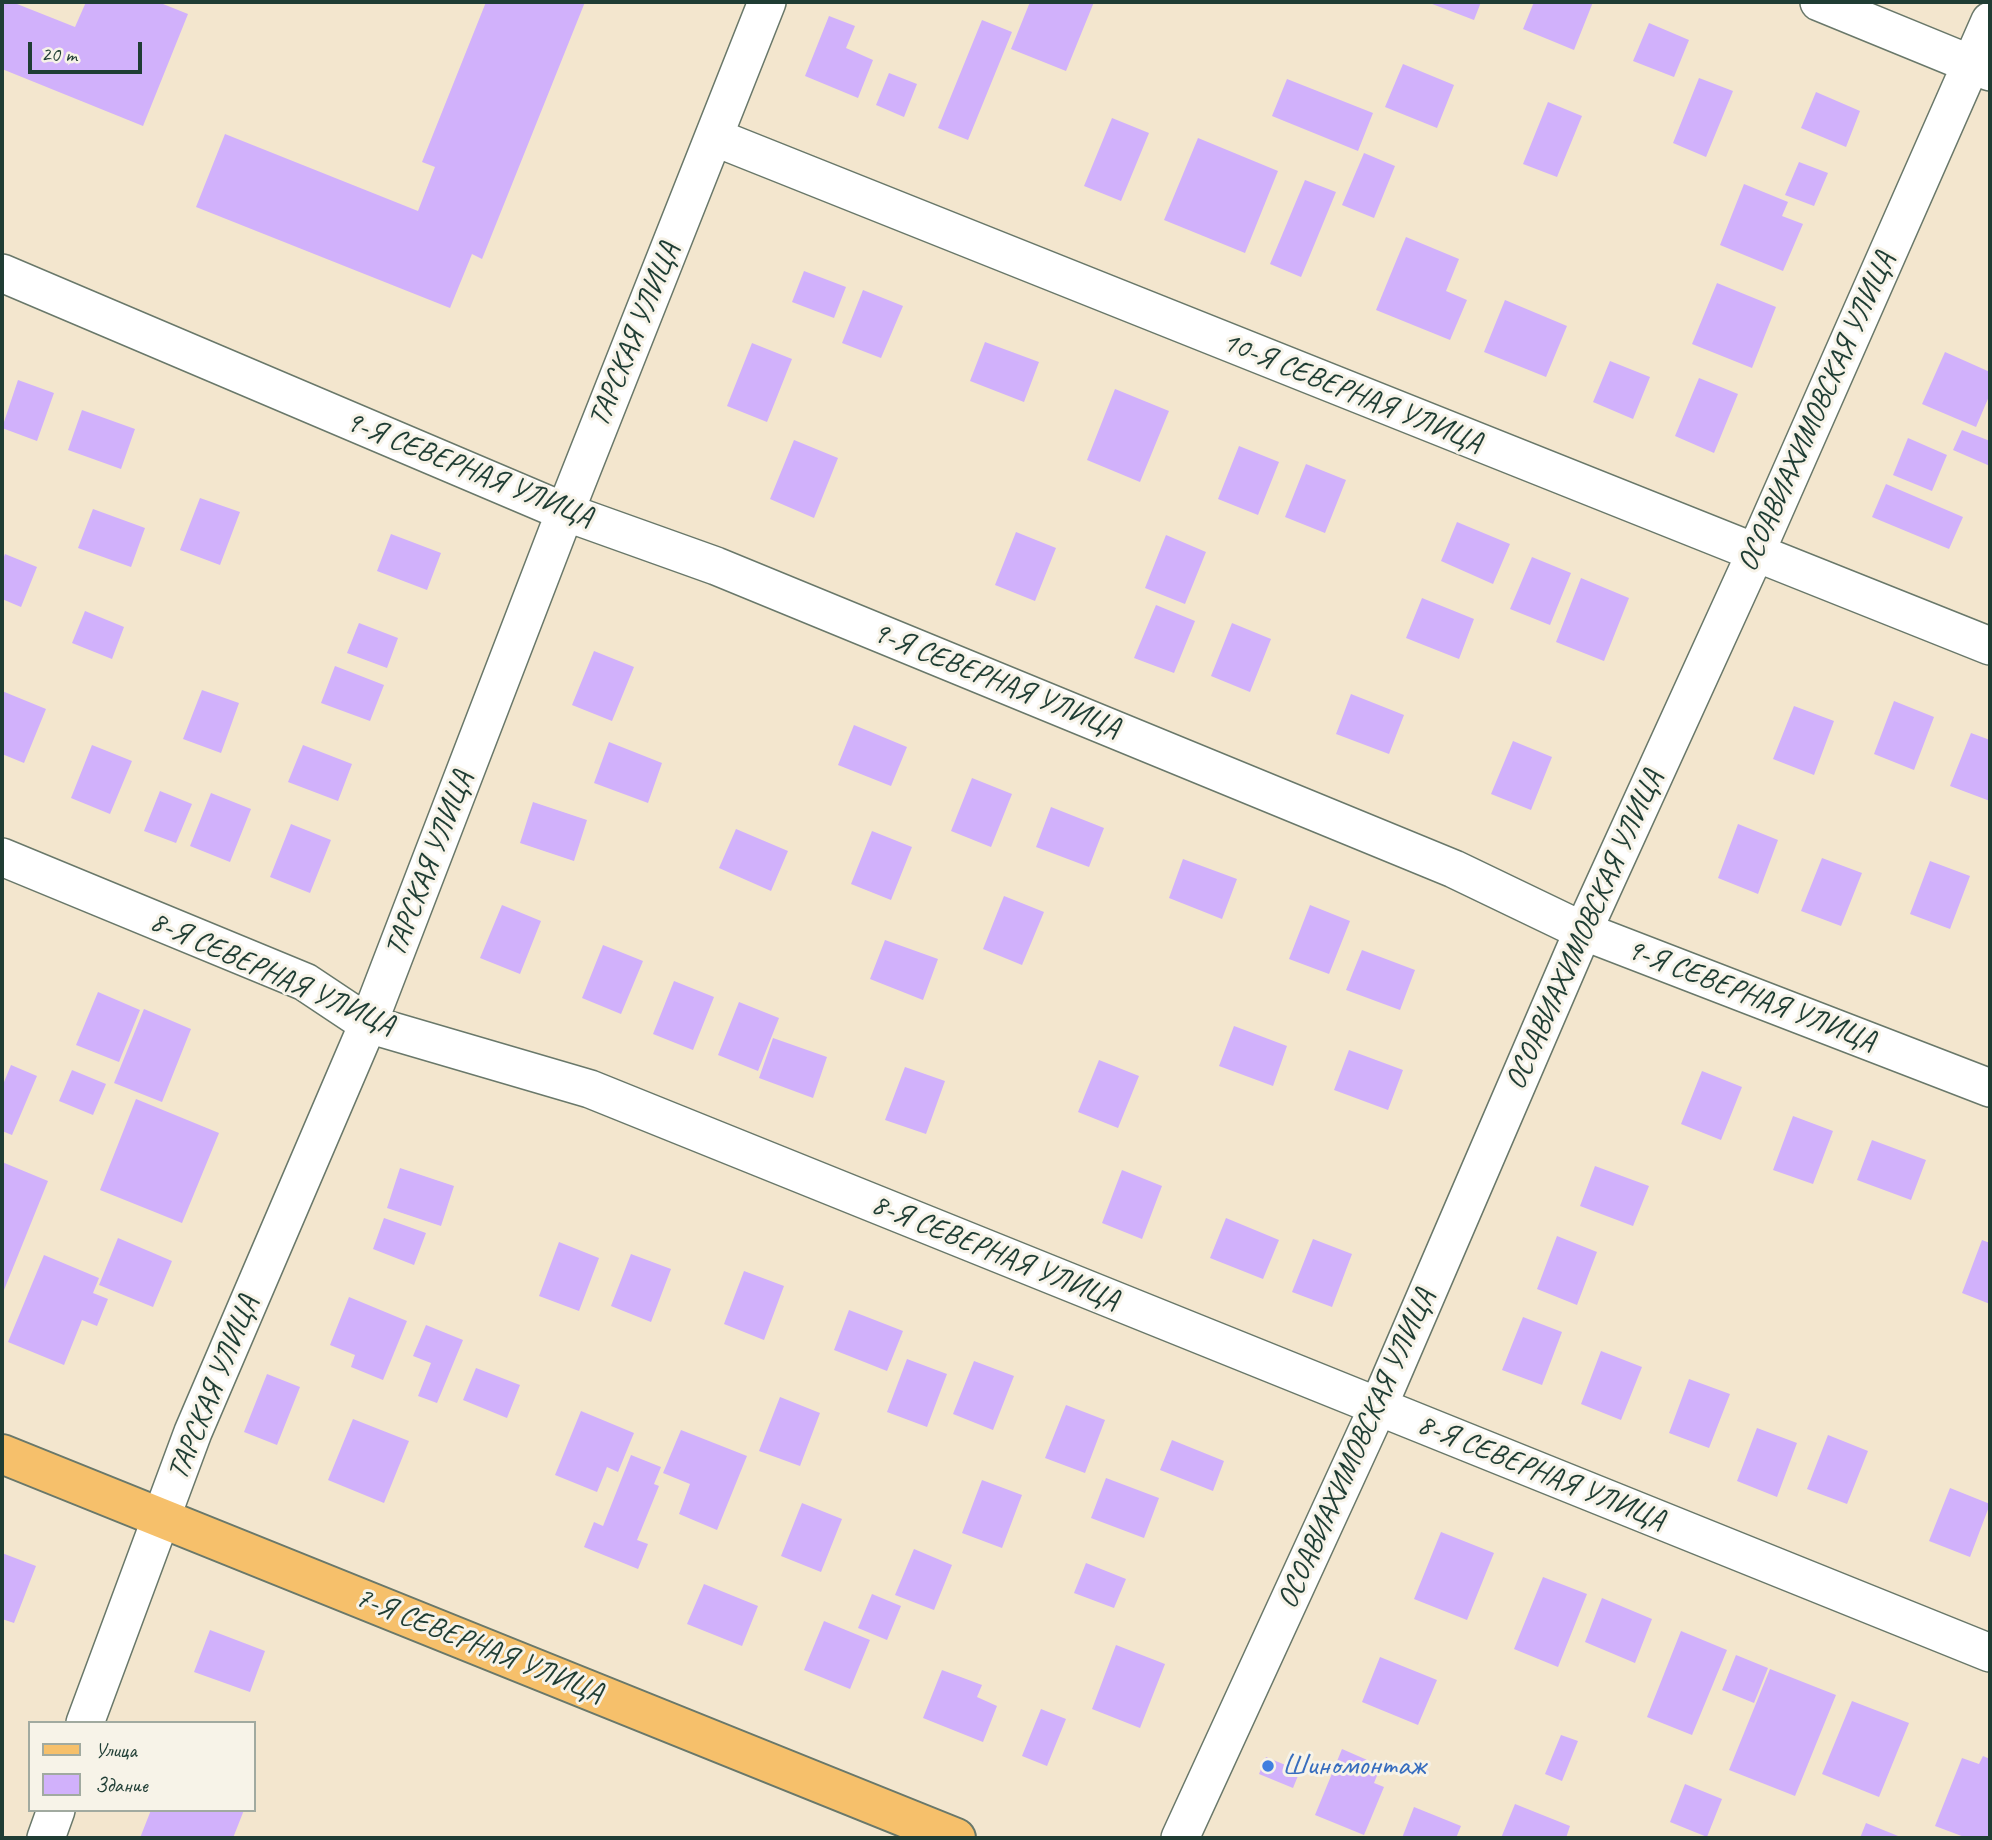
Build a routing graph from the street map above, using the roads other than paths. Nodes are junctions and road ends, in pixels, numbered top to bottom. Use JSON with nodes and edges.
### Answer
{"nodes":[{"id":1,"x":767,"y":2,"type":"edge"},
{"id":2,"x":1819,"y":2,"type":"edge"},
{"id":3,"x":1990,"y":21,"type":"edge"},
{"id":4,"x":1981,"y":68,"type":"edge"},
{"id":5,"x":714,"y":137,"type":"junction"},
{"id":6,"x":2,"y":272,"type":"edge"},
{"id":7,"x":565,"y":512,"type":"junction"},
{"id":8,"x":1755,"y":554,"type":"junction"},
{"id":9,"x":1990,"y":646,"type":"edge"},
{"id":10,"x":2,"y":857,"type":"edge"},
{"id":11,"x":1583,"y":931,"type":"junction"},
{"id":12,"x":369,"y":1024,"type":"junction"},
{"id":13,"x":1990,"y":1088,"type":"edge"},
{"id":14,"x":1378,"y":1407,"type":"junction"},
{"id":15,"x":2,"y":1454,"type":"edge"},
{"id":16,"x":161,"y":1518,"type":"junction"},
{"id":17,"x":1990,"y":1653,"type":"edge"},
{"id":18,"x":86,"y":1721,"type":"edge"},
{"id":19,"x":55,"y":1812,"type":"edge"},
{"id":20,"x":46,"y":1838,"type":"edge"},
{"id":21,"x":956,"y":1838,"type":"edge"},
{"id":22,"x":1180,"y":1838,"type":"edge"}],
"edges":[{"from":1,"to":5,"type":"street","name":"ТАРСКАЯ УЛИЦА"},
{"from":2,"to":4,"type":"street"},
{"from":3,"to":4,"type":"street","name":"ОСОАВИАХИМОВСКАЯ УЛИЦА"},
{"from":4,"to":8,"type":"street","name":"ОСОАВИАХИМОВСКАЯ УЛИЦА"},
{"from":5,"to":7,"type":"street","name":"ТАРСКАЯ УЛИЦА"},
{"from":5,"to":8,"type":"street","name":"10-Я СЕВЕРНАЯ УЛИЦА"},
{"from":6,"to":7,"type":"street","name":"9-Я СЕВЕРНАЯ УЛИЦА"},
{"from":7,"to":11,"type":"street","name":"9-Я СЕВЕРНАЯ УЛИЦА"},
{"from":7,"to":12,"type":"street","name":"ТАРСКАЯ УЛИЦА"},
{"from":8,"to":9,"type":"street","name":"10-Я СЕВЕРНАЯ УЛИЦА"},
{"from":8,"to":11,"type":"street","name":"ОСОАВИАХИМОВСКАЯ УЛИЦА"},
{"from":10,"to":12,"type":"street","name":"8-Я СЕВЕРНАЯ УЛИЦА"},
{"from":11,"to":13,"type":"street","name":"9-Я СЕВЕРНАЯ УЛИЦА"},
{"from":11,"to":14,"type":"street","name":"ОСОАВИАХИМОВСКАЯ УЛИЦА"},
{"from":12,"to":14,"type":"street","name":"8-Я СЕВЕРНАЯ УЛИЦА"},
{"from":12,"to":16,"type":"street","name":"ТАРСКАЯ УЛИЦА"},
{"from":14,"to":17,"type":"street","name":"8-Я СЕВЕРНАЯ УЛИЦА"},
{"from":14,"to":22,"type":"street","name":"ОСОАВИАХИМОВСКАЯ УЛИЦА"},
{"from":15,"to":16,"type":"main road","name":"7-Я СЕВЕРНАЯ УЛИЦА"},
{"from":16,"to":18,"type":"street","name":"ТАРСКАЯ УЛИЦА"},
{"from":16,"to":21,"type":"main road","name":"7-Я СЕВЕРНАЯ УЛИЦА"},
{"from":19,"to":20,"type":"street"}]}
